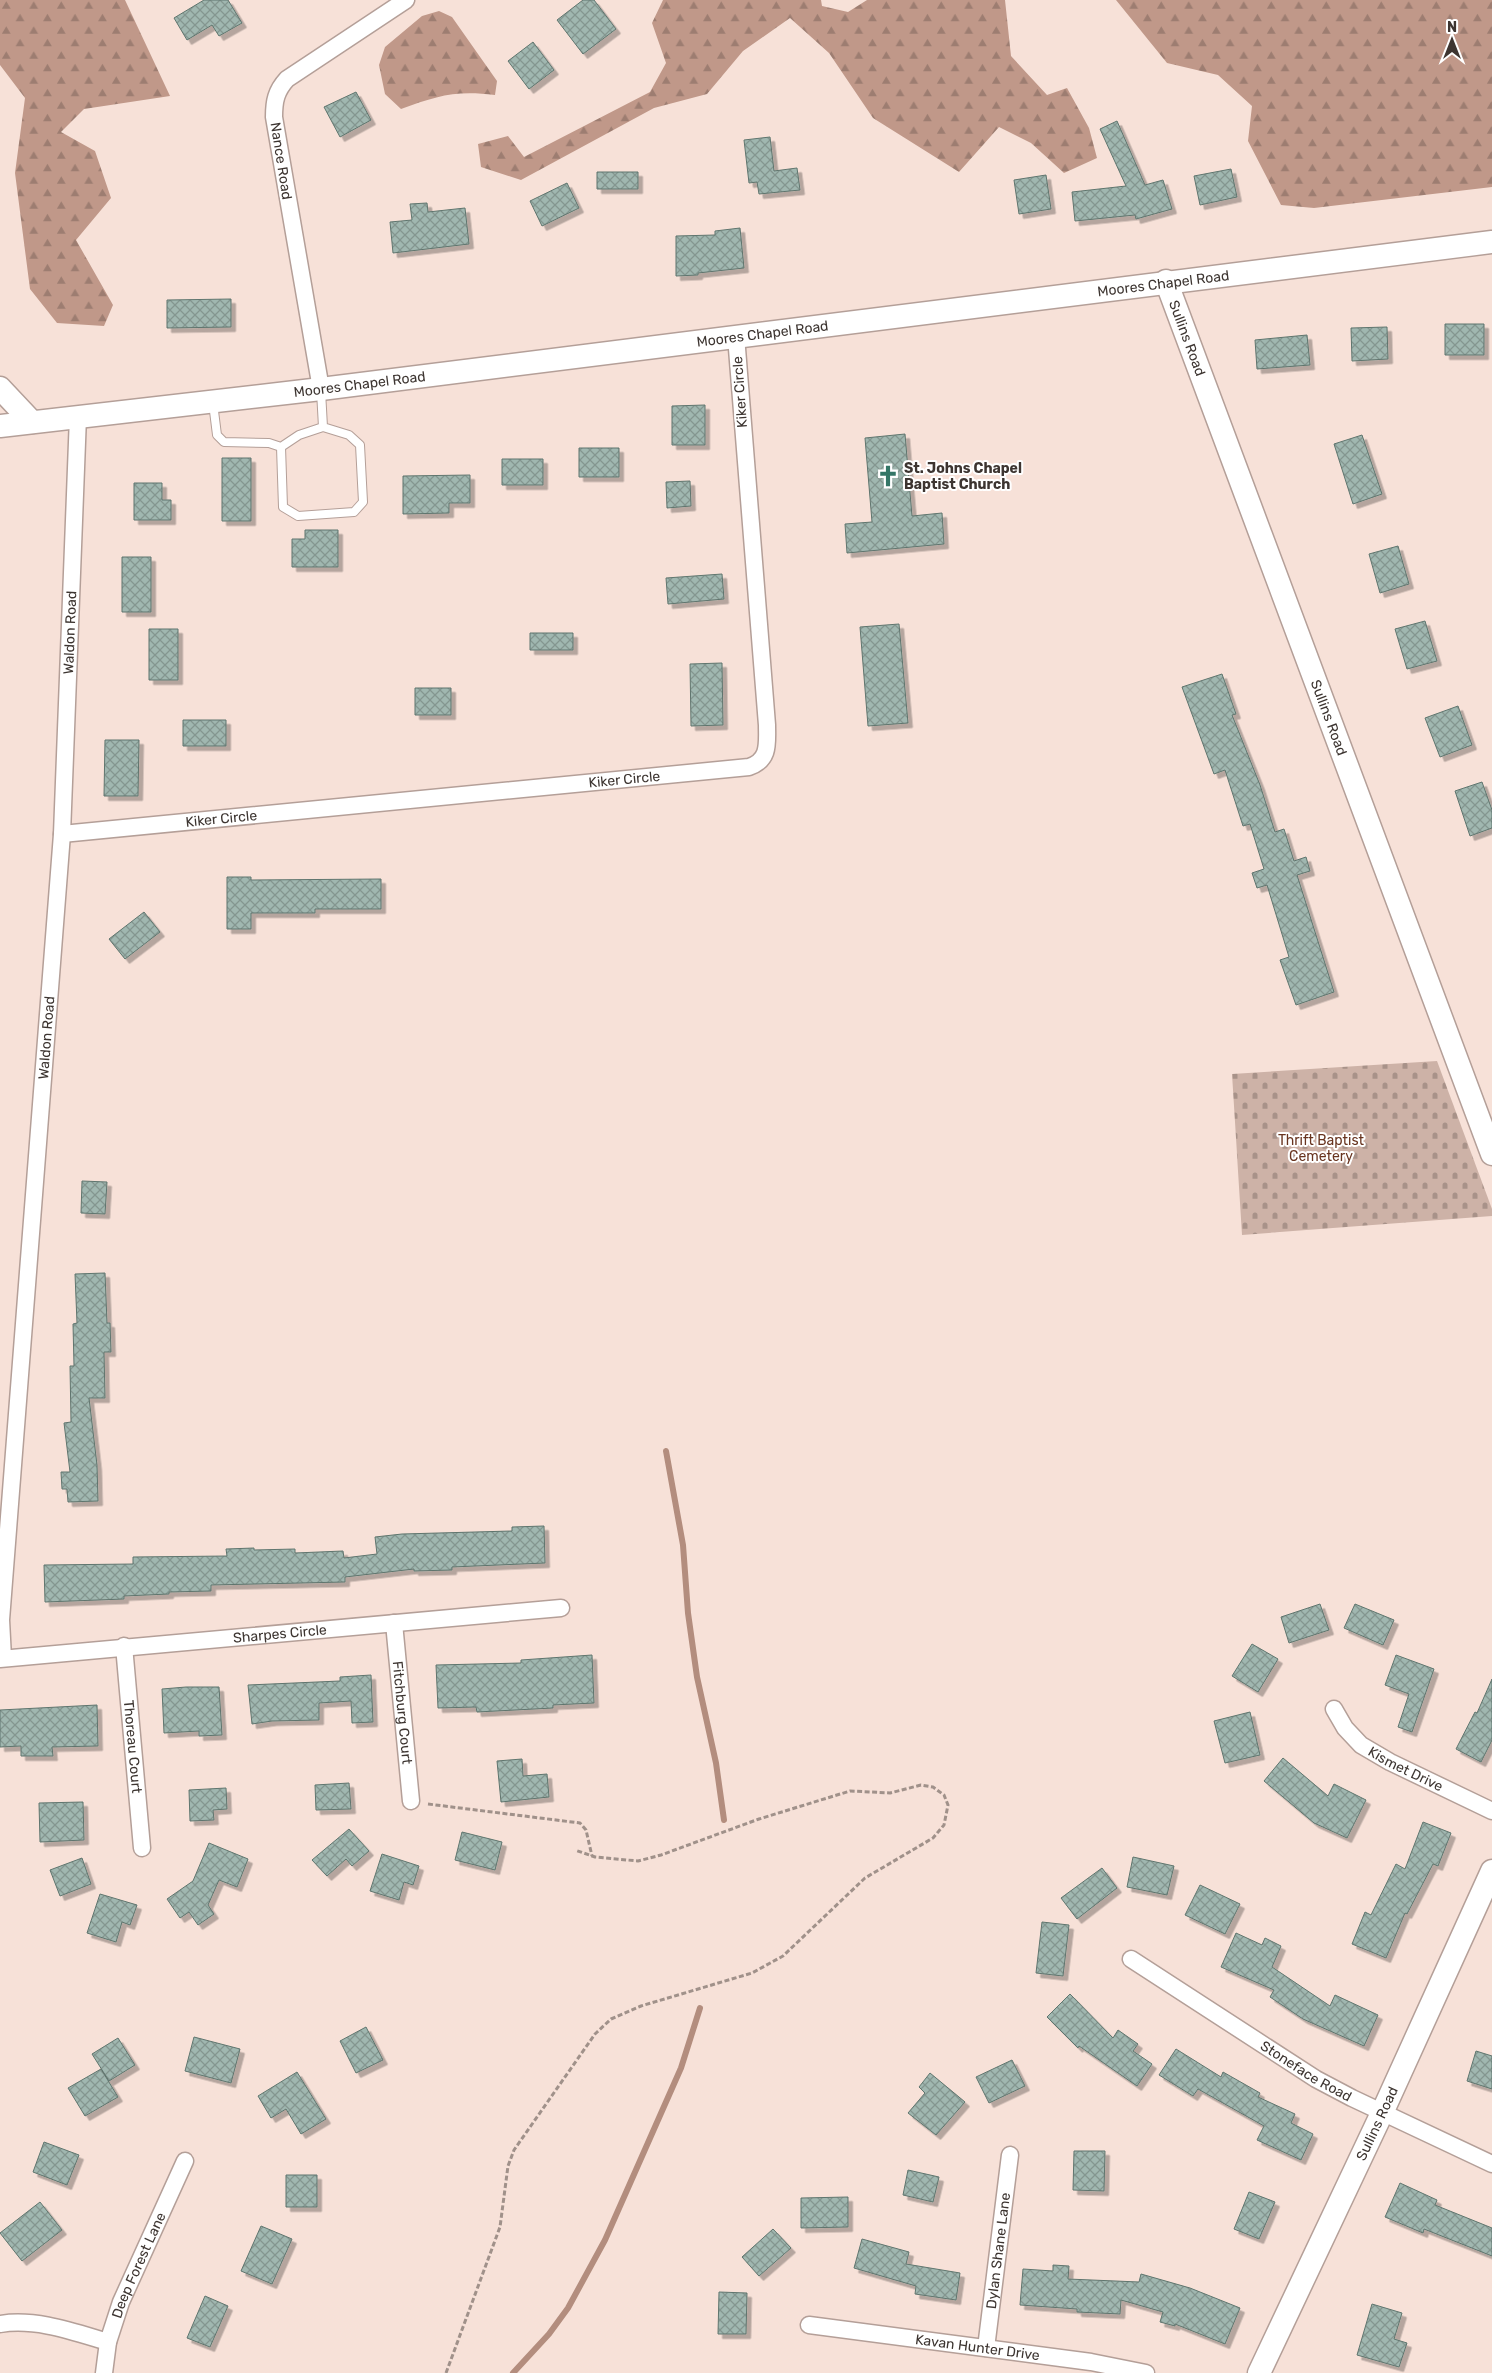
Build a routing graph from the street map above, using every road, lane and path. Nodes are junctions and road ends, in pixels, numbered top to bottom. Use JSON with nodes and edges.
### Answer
{"nodes":[{"id":1,"x":406,"y":0,"type":"edge"},
{"id":2,"x":1492,"y":242,"type":"edge"},
{"id":3,"x":1166,"y":281,"type":"junction"},
{"id":4,"x":736,"y":336,"type":"junction"},
{"id":5,"x":0,"y":388,"type":"edge"},
{"id":6,"x":320,"y":388,"type":"junction"},
{"id":7,"x":213,"y":400,"type":"junction"},
{"id":8,"x":78,"y":416,"type":"junction"},
{"id":9,"x":32,"y":422,"type":"junction"},
{"id":10,"x":0,"y":426,"type":"edge"},
{"id":11,"x":323,"y":426,"type":"junction"},
{"id":12,"x":282,"y":447,"type":"junction"},
{"id":13,"x":62,"y":834,"type":"junction"},
{"id":14,"x":1492,"y":1154,"type":"edge"},
{"id":15,"x":561,"y":1608,"type":"dead end"},
{"id":16,"x":394,"y":1623,"type":"junction"},
{"id":17,"x":124,"y":1646,"type":"junction"},
{"id":18,"x":2,"y":1659,"type":"edge"},
{"id":19,"x":1334,"y":1709,"type":"dead end"},
{"id":20,"x":411,"y":1801,"type":"dead end"},
{"id":21,"x":440,"y":1805,"type":"dead end"},
{"id":22,"x":1492,"y":1810,"type":"edge"},
{"id":23,"x":142,"y":1848,"type":"dead end"},
{"id":24,"x":576,"y":1850,"type":"dead end"},
{"id":25,"x":592,"y":1856,"type":"junction"},
{"id":26,"x":1492,"y":1871,"type":"edge"},
{"id":27,"x":1130,"y":1959,"type":"dead end"},
{"id":28,"x":1382,"y":2113,"type":"junction"},
{"id":29,"x":1010,"y":2155,"type":"dead end"},
{"id":30,"x":185,"y":2161,"type":"dead end"},
{"id":31,"x":1492,"y":2164,"type":"edge"},
{"id":32,"x":0,"y":2324,"type":"edge"},
{"id":33,"x":809,"y":2325,"type":"dead end"},
{"id":34,"x":108,"y":2342,"type":"junction"},
{"id":35,"x":986,"y":2348,"type":"junction"},
{"id":36,"x":104,"y":2373,"type":"edge"},
{"id":37,"x":446,"y":2373,"type":"edge"},
{"id":38,"x":1146,"y":2373,"type":"edge"},
{"id":39,"x":1259,"y":2373,"type":"edge"}],
"edges":[{"from":1,"to":6,"type":"street","name":"Nance Road"},
{"from":2,"to":3,"type":"street","name":"Moores Chapel Road"},
{"from":3,"to":4,"type":"street","name":"Moores Chapel Road"},
{"from":3,"to":14,"type":"street","name":"Sullins Road"},
{"from":4,"to":6,"type":"street","name":"Moores Chapel Road"},
{"from":4,"to":13,"type":"street","name":"Kiker Circle"},
{"from":5,"to":9,"type":"street"},
{"from":6,"to":7,"type":"street","name":"Moores Chapel Road"},
{"from":6,"to":11,"type":"lane"},
{"from":7,"to":8,"type":"street","name":"Moores Chapel Road"},
{"from":7,"to":12,"type":"lane"},
{"from":8,"to":9,"type":"street","name":"Moores Chapel Road"},
{"from":8,"to":13,"type":"street","name":"Waldon Road"},
{"from":9,"to":10,"type":"street","name":"Moores Chapel Road"},
{"from":11,"to":12,"type":"lane"},
{"from":11,"to":12,"type":"lane"},
{"from":13,"to":18,"type":"street","name":"Waldon Road"},
{"from":15,"to":16,"type":"street","name":"Sharpes Circle"},
{"from":16,"to":17,"type":"street","name":"Sharpes Circle"},
{"from":16,"to":20,"type":"street","name":"Fitchburg Court"},
{"from":17,"to":18,"type":"street","name":"Sharpes Circle"},
{"from":17,"to":23,"type":"street","name":"Thoreau Court"},
{"from":19,"to":22,"type":"street","name":"Kismet Drive"},
{"from":21,"to":25,"type":"path"},
{"from":24,"to":25,"type":"path"},
{"from":25,"to":37,"type":"path"},
{"from":26,"to":28,"type":"street","name":"Sullins Road"},
{"from":27,"to":28,"type":"street","name":"Stoneface Road"},
{"from":28,"to":31,"type":"street","name":"Stoneface Road"},
{"from":28,"to":39,"type":"street","name":"Sullins Road"},
{"from":29,"to":35,"type":"street","name":"Dylan Shane Lane"},
{"from":30,"to":34,"type":"street","name":"Deep Forest Lane"},
{"from":32,"to":34,"type":"street"},
{"from":33,"to":35,"type":"street","name":"Kavan Hunter Drive"},
{"from":34,"to":36,"type":"street","name":"Deep Forest Lane"},
{"from":35,"to":38,"type":"street","name":"Kavan Hunter Drive"}]}
